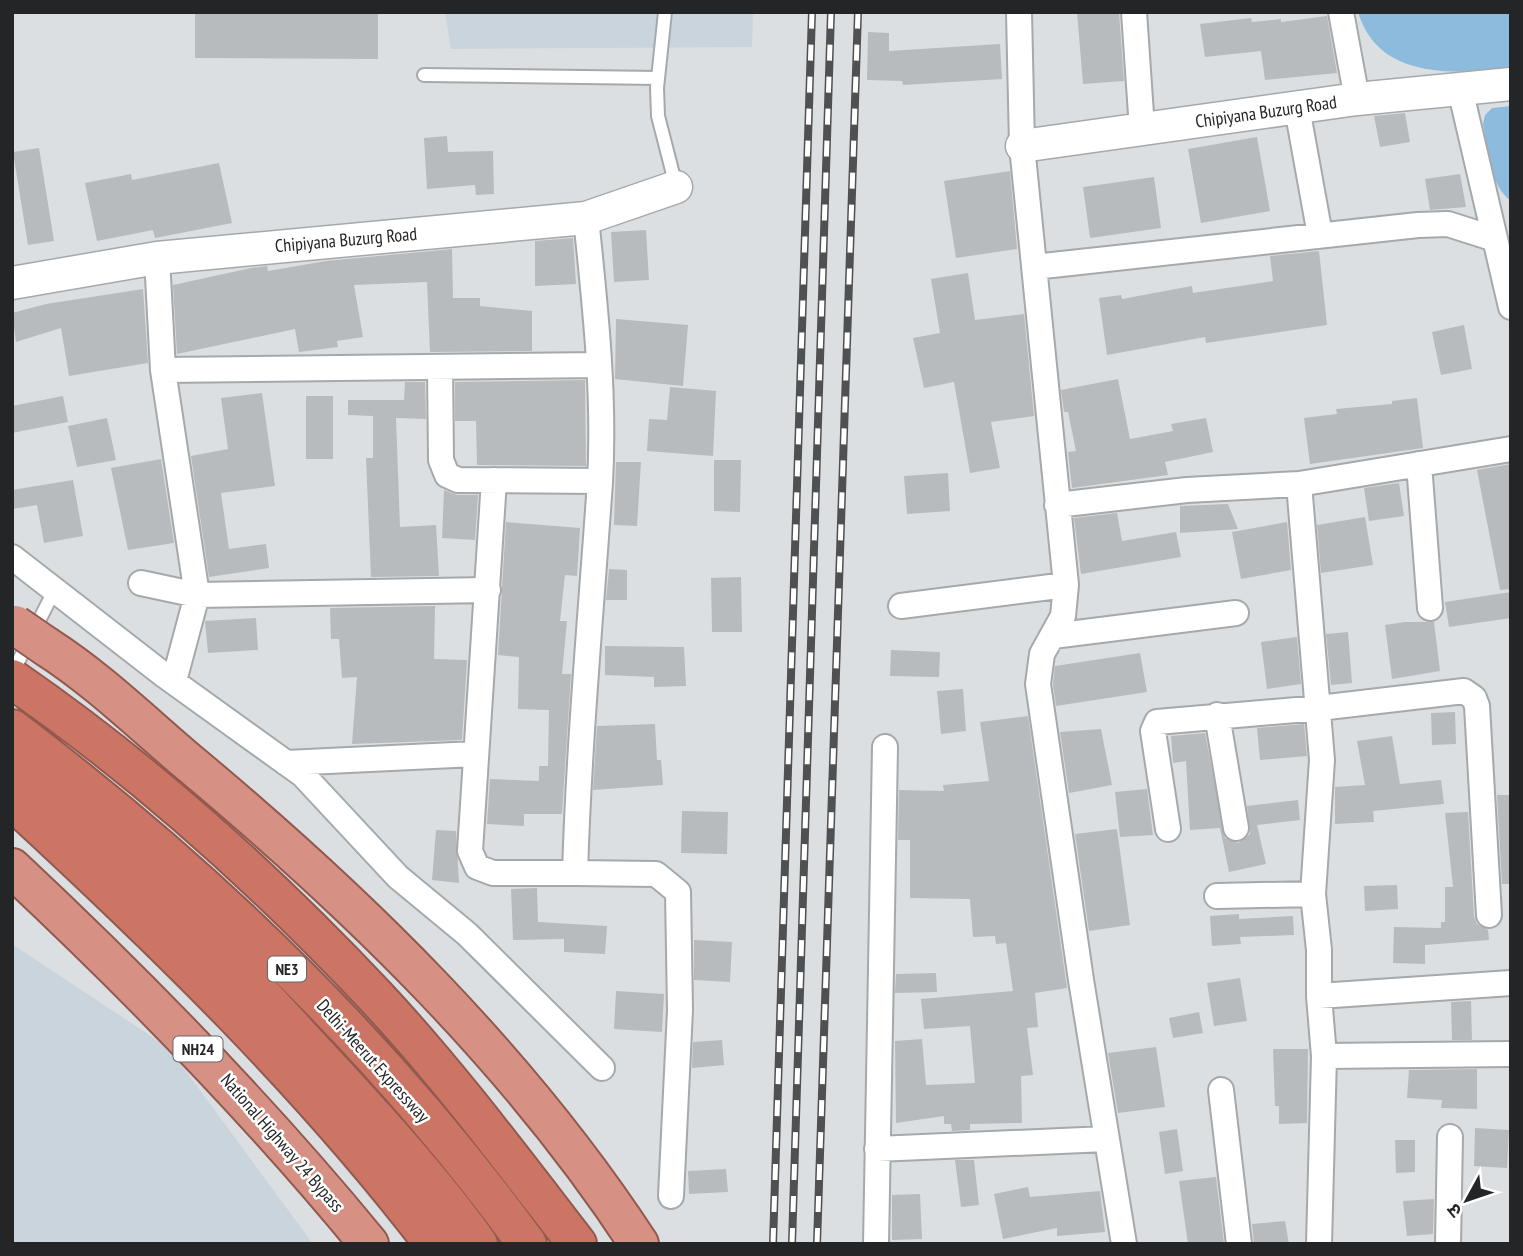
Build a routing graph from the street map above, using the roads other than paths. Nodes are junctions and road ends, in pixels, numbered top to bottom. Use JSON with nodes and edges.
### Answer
{"nodes":[{"id":1,"x":665,"y":12,"type":"edge"},
{"id":2,"x":1019,"y":12,"type":"edge"},
{"id":3,"x":1134,"y":12,"type":"edge"},
{"id":4,"x":1341,"y":12,"type":"edge"},
{"id":5,"x":424,"y":75,"type":"dead end"},
{"id":6,"x":658,"y":78,"type":"junction"},
{"id":7,"x":1511,"y":84,"type":"edge"},
{"id":8,"x":1460,"y":89,"type":"junction"},
{"id":9,"x":1357,"y":99,"type":"junction"},
{"id":10,"x":1297,"y":108,"type":"junction"},
{"id":11,"x":1142,"y":130,"type":"junction"},
{"id":12,"x":1021,"y":146,"type":"junction"},
{"id":13,"x":676,"y":187,"type":"joint"},
{"id":14,"x":586,"y":218,"type":"junction"},
{"id":15,"x":1320,"y":235,"type":"junction"},
{"id":16,"x":1495,"y":239,"type":"junction"},
{"id":17,"x":157,"y":258,"type":"junction"},
{"id":18,"x":1034,"y":267,"type":"junction"},
{"id":19,"x":12,"y":284,"type":"edge"},
{"id":20,"x":1511,"y":307,"type":"edge"},
{"id":21,"x":599,"y":365,"type":"junction"},
{"id":22,"x":440,"y":367,"type":"junction"},
{"id":23,"x":163,"y":370,"type":"junction"},
{"id":24,"x":1511,"y":449,"type":"edge"},
{"id":25,"x":1419,"y":464,"type":"junction"},
{"id":26,"x":494,"y":480,"type":"junction"},
{"id":27,"x":600,"y":481,"type":"junction"},
{"id":28,"x":1299,"y":484,"type":"junction"},
{"id":29,"x":1057,"y":505,"type":"junction"},
{"id":30,"x":12,"y":557,"type":"edge"},
{"id":31,"x":141,"y":583,"type":"dead end"},
{"id":32,"x":1066,"y":585,"type":"junction"},
{"id":33,"x":55,"y":589,"type":"junction"},
{"id":34,"x":488,"y":590,"type":"junction"},
{"id":35,"x":197,"y":595,"type":"junction"},
{"id":36,"x":901,"y":606,"type":"dead end"},
{"id":37,"x":1430,"y":608,"type":"dead end"},
{"id":38,"x":1236,"y":613,"type":"dead end"},
{"id":39,"x":14,"y":625,"type":"edge"},
{"id":40,"x":1053,"y":636,"type":"junction"},
{"id":41,"x":13,"y":678,"type":"edge"},
{"id":42,"x":174,"y":681,"type":"junction"},
{"id":43,"x":1319,"y":708,"type":"junction"},
{"id":44,"x":1217,"y":715,"type":"junction"},
{"id":45,"x":12,"y":729,"type":"edge"},
{"id":46,"x":885,"y":747,"type":"dead end"},
{"id":47,"x":475,"y":754,"type":"junction"},
{"id":48,"x":286,"y":763,"type":"junction"},
{"id":49,"x":12,"y":769,"type":"edge"},
{"id":50,"x":12,"y":800,"type":"edge"},
{"id":51,"x":1236,"y":828,"type":"dead end"},
{"id":52,"x":1168,"y":830,"type":"dead end"},
{"id":53,"x":12,"y":868,"type":"edge"},
{"id":54,"x":575,"y":873,"type":"junction"},
{"id":55,"x":1313,"y":894,"type":"junction"},
{"id":56,"x":1217,"y":896,"type":"dead end"},
{"id":57,"x":1489,"y":915,"type":"dead end"},
{"id":58,"x":1511,"y":983,"type":"edge"},
{"id":59,"x":1319,"y":996,"type":"junction"},
{"id":60,"x":1511,"y":1054,"type":"edge"},
{"id":61,"x":1324,"y":1056,"type":"junction"},
{"id":62,"x":602,"y":1068,"type":"dead end"},
{"id":63,"x":1221,"y":1090,"type":"dead end"},
{"id":64,"x":1450,"y":1138,"type":"dead end"},
{"id":65,"x":1106,"y":1139,"type":"junction"},
{"id":66,"x":877,"y":1149,"type":"junction"},
{"id":67,"x":671,"y":1196,"type":"dead end"},
{"id":68,"x":369,"y":1244,"type":"edge"},
{"id":69,"x":434,"y":1244,"type":"edge"},
{"id":70,"x":478,"y":1244,"type":"edge"},
{"id":71,"x":527,"y":1244,"type":"edge"},
{"id":72,"x":577,"y":1244,"type":"edge"},
{"id":73,"x":639,"y":1244,"type":"edge"},
{"id":74,"x":876,"y":1244,"type":"edge"},
{"id":75,"x":1124,"y":1244,"type":"edge"},
{"id":76,"x":1239,"y":1244,"type":"edge"},
{"id":77,"x":1319,"y":1244,"type":"edge"},
{"id":78,"x":1448,"y":1244,"type":"edge"}],
"edges":[{"from":1,"to":6,"type":"lane"},
{"from":2,"to":12,"type":"street"},
{"from":3,"to":11,"type":"street"},
{"from":4,"to":9,"type":"street"},
{"from":5,"to":6,"type":"lane"},
{"from":6,"to":13,"type":"lane"},
{"from":7,"to":8,"type":"street","name":"Chipiyana Buzurg Road"},
{"from":8,"to":9,"type":"street","name":"Chipiyana Buzurg Road"},
{"from":8,"to":16,"type":"street"},
{"from":9,"to":10,"type":"street","name":"Chipiyana Buzurg Road"},
{"from":10,"to":11,"type":"street","name":"Chipiyana Buzurg Road"},
{"from":10,"to":15,"type":"street"},
{"from":11,"to":12,"type":"street","name":"Chipiyana Buzurg Road"},
{"from":12,"to":18,"type":"street"},
{"from":13,"to":14,"type":"street","name":"Chipiyana Buzurg Road"},
{"from":14,"to":17,"type":"street","name":"Chipiyana Buzurg Road"},
{"from":14,"to":21,"type":"street"},
{"from":15,"to":16,"type":"street"},
{"from":15,"to":18,"type":"street"},
{"from":16,"to":20,"type":"street"},
{"from":17,"to":19,"type":"street","name":"Chipiyana Buzurg Road"},
{"from":17,"to":23,"type":"street"},
{"from":18,"to":29,"type":"street"},
{"from":21,"to":22,"type":"street"},
{"from":21,"to":27,"type":"street"},
{"from":22,"to":23,"type":"street"},
{"from":22,"to":26,"type":"street"},
{"from":23,"to":35,"type":"street"},
{"from":24,"to":25,"type":"street"},
{"from":25,"to":28,"type":"street"},
{"from":25,"to":37,"type":"street"},
{"from":26,"to":27,"type":"street"},
{"from":26,"to":34,"type":"street"},
{"from":27,"to":54,"type":"street"},
{"from":28,"to":29,"type":"street"},
{"from":28,"to":43,"type":"street"},
{"from":29,"to":32,"type":"street"},
{"from":30,"to":33,"type":"street"},
{"from":31,"to":35,"type":"street"},
{"from":32,"to":36,"type":"street"},
{"from":32,"to":40,"type":"street"},
{"from":33,"to":41,"type":"lane"},
{"from":33,"to":42,"type":"street"},
{"from":34,"to":35,"type":"street"},
{"from":34,"to":47,"type":"street"},
{"from":35,"to":42,"type":"street"},
{"from":38,"to":40,"type":"street"},
{"from":39,"to":73,"type":"highway","bridge":true},
{"from":40,"to":65,"type":"street"},
{"from":41,"to":72,"type":"highway"},
{"from":42,"to":48,"type":"street"},
{"from":43,"to":44,"type":"street"},
{"from":43,"to":55,"type":"street"},
{"from":43,"to":57,"type":"street"},
{"from":44,"to":51,"type":"street"},
{"from":44,"to":52,"type":"street"},
{"from":45,"to":71,"type":"highway","name":"Delhi-Meerut Expressway","number":"NE3"},
{"from":46,"to":66,"type":"street"},
{"from":47,"to":48,"type":"street"},
{"from":47,"to":54,"type":"street"},
{"from":48,"to":62,"type":"street"},
{"from":49,"to":70,"type":"highway","name":"Delhi-Meerut Expressway","number":"NE3"},
{"from":50,"to":69,"type":"highway"},
{"from":53,"to":68,"type":"highway","name":"National Highway 24 Bypass","number":"NH24"},
{"from":54,"to":67,"type":"street"},
{"from":55,"to":56,"type":"street"},
{"from":55,"to":59,"type":"street"},
{"from":58,"to":59,"type":"street"},
{"from":59,"to":61,"type":"street"},
{"from":60,"to":61,"type":"street"},
{"from":61,"to":77,"type":"street"},
{"from":63,"to":76,"type":"street"},
{"from":64,"to":78,"type":"street"},
{"from":65,"to":66,"type":"street"},
{"from":65,"to":75,"type":"street"},
{"from":66,"to":74,"type":"street"}]}
